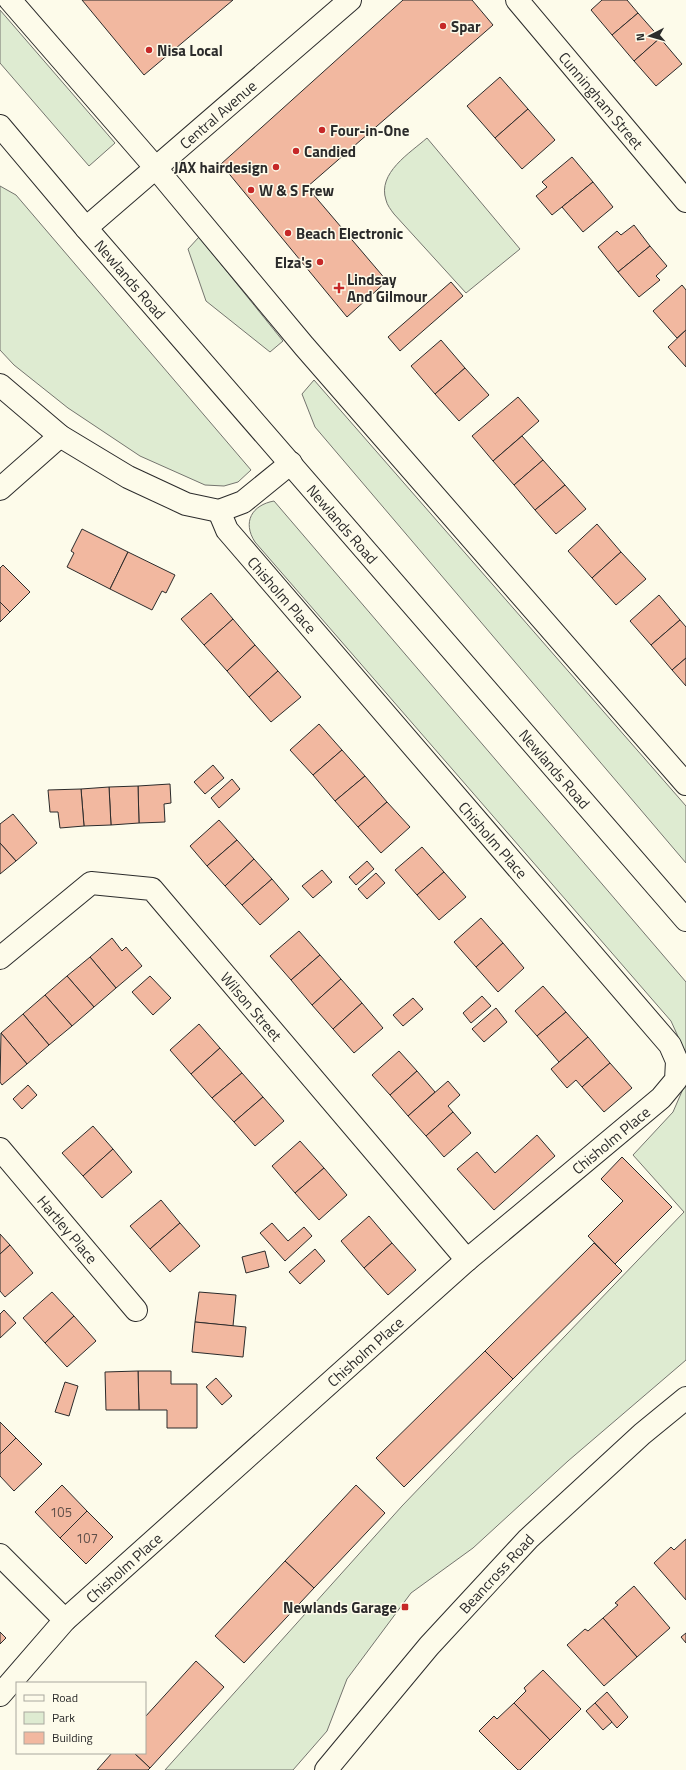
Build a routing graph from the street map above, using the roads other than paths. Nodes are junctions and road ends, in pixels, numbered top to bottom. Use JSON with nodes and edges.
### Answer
{"nodes":[{"id":1,"x":10,"y":0,"type":"edge"},
{"id":2,"x":350,"y":0,"type":"edge"},
{"id":3,"x":517,"y":0,"type":"edge"},
{"id":4,"x":0,"y":126,"type":"edge"},
{"id":5,"x":155,"y":167,"type":"junction"},
{"id":6,"x":686,"y":201,"type":"edge"},
{"id":7,"x":86,"y":228,"type":"junction"},
{"id":8,"x":0,"y":385,"type":"edge"},
{"id":9,"x":60,"y":436,"type":"junction"},
{"id":10,"x":291,"y":463,"type":"junction"},
{"id":11,"x":0,"y":489,"type":"edge"},
{"id":12,"x":219,"y":511,"type":"junction"},
{"id":13,"x":686,"y":784,"type":"edge"},
{"id":14,"x":686,"y":920,"type":"edge"},
{"id":15,"x":0,"y":958,"type":"edge"},
{"id":16,"x":0,"y":1149,"type":"edge"},
{"id":17,"x":468,"y":1260,"type":"junction"},
{"id":18,"x":136,"y":1310,"type":"dead end"},
{"id":19,"x":686,"y":1398,"type":"edge"},
{"id":20,"x":0,"y":1555,"type":"edge"},
{"id":21,"x":65,"y":1620,"type":"junction"},
{"id":22,"x":0,"y":1694,"type":"edge"},
{"id":23,"x":326,"y":1770,"type":"edge"}],
"edges":[{"from":1,"to":5,"type":"street"},
{"from":2,"to":5,"type":"street","name":"Central Avenue"},
{"from":3,"to":6,"type":"street","name":"Cunningham Street"},
{"from":4,"to":7,"type":"street","name":"Newlands Road"},
{"from":5,"to":7,"type":"street","name":"Central Avenue"},
{"from":5,"to":13,"type":"street"},
{"from":7,"to":10,"type":"street","name":"Newlands Road"},
{"from":8,"to":9,"type":"street"},
{"from":9,"to":11,"type":"street"},
{"from":9,"to":12,"type":"street"},
{"from":10,"to":12,"type":"street"},
{"from":10,"to":14,"type":"street","name":"Newlands Road"},
{"from":12,"to":17,"type":"street","name":"Chisholm Place"},
{"from":15,"to":17,"type":"street","name":"Wilson Street"},
{"from":16,"to":18,"type":"street","name":"Hartley Place"},
{"from":17,"to":21,"type":"street","name":"Chisholm Place"},
{"from":19,"to":23,"type":"street","name":"Beancross Road"},
{"from":20,"to":21,"type":"street"},
{"from":21,"to":22,"type":"street","name":"Chisholm Place"}]}
